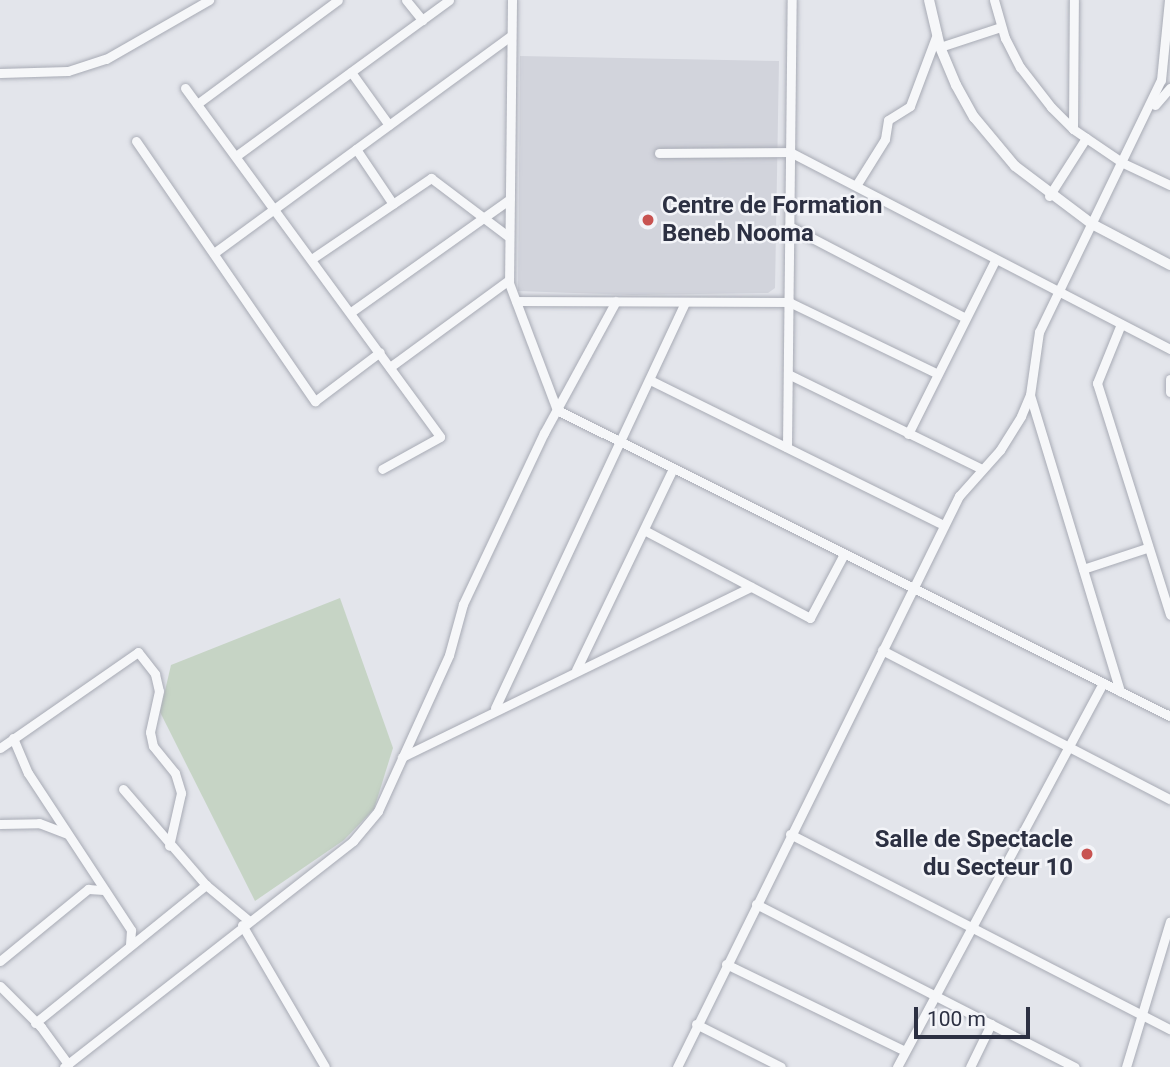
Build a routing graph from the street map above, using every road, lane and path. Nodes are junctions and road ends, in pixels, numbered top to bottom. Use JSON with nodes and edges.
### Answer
{"nodes":[{"id":1,"x":209,"y":0,"type":"edge"},
{"id":2,"x":338,"y":0,"type":"edge"},
{"id":3,"x":406,"y":0,"type":"edge"},
{"id":4,"x":449,"y":0,"type":"edge"},
{"id":5,"x":512,"y":0,"type":"edge"},
{"id":6,"x":792,"y":0,"type":"edge"},
{"id":7,"x":929,"y":0,"type":"edge"},
{"id":8,"x":994,"y":0,"type":"edge"},
{"id":9,"x":1074,"y":0,"type":"edge"},
{"id":10,"x":1169,"y":0,"type":"edge"},
{"id":11,"x":422,"y":20,"type":"junction"},
{"id":12,"x":1001,"y":27,"type":"junction"},
{"id":13,"x":937,"y":34,"type":"junction"},
{"id":14,"x":511,"y":36,"type":"junction"},
{"id":15,"x":1169,"y":41,"type":"edge"},
{"id":16,"x":940,"y":47,"type":"junction"},
{"id":17,"x":351,"y":72,"type":"junction"},
{"id":18,"x":0,"y":73,"type":"edge"},
{"id":19,"x":185,"y":88,"type":"dead end"},
{"id":20,"x":1170,"y":88,"type":"edge"},
{"id":21,"x":197,"y":104,"type":"junction"},
{"id":22,"x":1151,"y":109,"type":"junction"},
{"id":23,"x":389,"y":125,"type":"junction"},
{"id":24,"x":1073,"y":130,"type":"junction"},
{"id":25,"x":1086,"y":138,"type":"junction"},
{"id":26,"x":136,"y":141,"type":"dead end"},
{"id":27,"x":356,"y":149,"type":"junction"},
{"id":28,"x":790,"y":152,"type":"junction"},
{"id":29,"x":659,"y":153,"type":"dead end"},
{"id":30,"x":236,"y":156,"type":"junction"},
{"id":31,"x":1124,"y":163,"type":"junction"},
{"id":32,"x":857,"y":184,"type":"junction"},
{"id":33,"x":1170,"y":185,"type":"edge"},
{"id":34,"x":1049,"y":196,"type":"junction"},
{"id":35,"x":510,"y":199,"type":"junction"},
{"id":36,"x":393,"y":204,"type":"junction"},
{"id":37,"x":275,"y":208,"type":"junction"},
{"id":38,"x":485,"y":216,"type":"junction"},
{"id":39,"x":1092,"y":224,"type":"junction"},
{"id":40,"x":789,"y":226,"type":"junction"},
{"id":41,"x":509,"y":237,"type":"junction"},
{"id":42,"x":214,"y":253,"type":"junction"},
{"id":43,"x":313,"y":258,"type":"junction"},
{"id":44,"x":995,"y":260,"type":"junction"},
{"id":45,"x":1170,"y":265,"type":"edge"},
{"id":46,"x":509,"y":280,"type":"junction"},
{"id":47,"x":1057,"y":292,"type":"junction"},
{"id":48,"x":516,"y":301,"type":"junction"},
{"id":49,"x":615,"y":302,"type":"junction"},
{"id":50,"x":685,"y":302,"type":"junction"},
{"id":51,"x":789,"y":302,"type":"junction"},
{"id":52,"x":351,"y":312,"type":"junction"},
{"id":53,"x":966,"y":318,"type":"junction"},
{"id":54,"x":1121,"y":324,"type":"junction"},
{"id":55,"x":1170,"y":349,"type":"edge"},
{"id":56,"x":380,"y":352,"type":"junction"},
{"id":57,"x":390,"y":367,"type":"junction"},
{"id":58,"x":788,"y":374,"type":"junction"},
{"id":59,"x":938,"y":374,"type":"junction"},
{"id":60,"x":1170,"y":379,"type":"edge"},
{"id":61,"x":650,"y":380,"type":"junction"},
{"id":62,"x":1170,"y":392,"type":"edge"},
{"id":63,"x":1030,"y":395,"type":"junction"},
{"id":64,"x":557,"y":410,"type":"junction"},
{"id":65,"x":908,"y":434,"type":"junction"},
{"id":66,"x":621,"y":442,"type":"junction"},
{"id":67,"x":787,"y":447,"type":"junction"},
{"id":68,"x":673,"y":468,"type":"junction"},
{"id":69,"x":382,"y":469,"type":"dead end"},
{"id":70,"x":982,"y":469,"type":"junction"},
{"id":71,"x":944,"y":525,"type":"junction"},
{"id":72,"x":644,"y":530,"type":"junction"},
{"id":73,"x":1147,"y":548,"type":"junction"},
{"id":74,"x":844,"y":554,"type":"junction"},
{"id":75,"x":1083,"y":569,"type":"junction"},
{"id":76,"x":751,"y":587,"type":"junction"},
{"id":77,"x":913,"y":588,"type":"junction"},
{"id":78,"x":1170,"y":615,"type":"edge"},
{"id":79,"x":882,"y":650,"type":"junction"},
{"id":80,"x":576,"y":670,"type":"junction"},
{"id":81,"x":1103,"y":683,"type":"junction"},
{"id":82,"x":1121,"y":692,"type":"junction"},
{"id":83,"x":495,"y":708,"type":"junction"},
{"id":84,"x":1170,"y":716,"type":"edge"},
{"id":85,"x":13,"y":737,"type":"junction"},
{"id":86,"x":1068,"y":747,"type":"junction"},
{"id":87,"x":0,"y":748,"type":"edge"},
{"id":88,"x":402,"y":757,"type":"junction"},
{"id":89,"x":123,"y":789,"type":"dead end"},
{"id":90,"x":1170,"y":799,"type":"edge"},
{"id":91,"x":0,"y":824,"type":"edge"},
{"id":92,"x":67,"y":834,"type":"junction"},
{"id":93,"x":790,"y":834,"type":"junction"},
{"id":94,"x":169,"y":846,"type":"junction"},
{"id":95,"x":205,"y":885,"type":"junction"},
{"id":96,"x":104,"y":890,"type":"junction"},
{"id":97,"x":755,"y":904,"type":"junction"},
{"id":98,"x":1170,"y":921,"type":"edge"},
{"id":99,"x":245,"y":922,"type":"junction"},
{"id":100,"x":971,"y":927,"type":"junction"},
{"id":101,"x":130,"y":945,"type":"junction"},
{"id":102,"x":0,"y":961,"type":"edge"},
{"id":103,"x":726,"y":964,"type":"junction"},
{"id":104,"x":0,"y":986,"type":"edge"},
{"id":105,"x":934,"y":995,"type":"junction"},
{"id":106,"x":1142,"y":1015,"type":"junction"},
{"id":107,"x":35,"y":1023,"type":"junction"},
{"id":108,"x":696,"y":1024,"type":"junction"},
{"id":109,"x":991,"y":1024,"type":"junction"},
{"id":110,"x":1170,"y":1029,"type":"edge"},
{"id":111,"x":905,"y":1051,"type":"junction"},
{"id":112,"x":66,"y":1066,"type":"edge"},
{"id":113,"x":325,"y":1067,"type":"edge"},
{"id":114,"x":677,"y":1067,"type":"edge"},
{"id":115,"x":781,"y":1067,"type":"edge"},
{"id":116,"x":897,"y":1067,"type":"edge"},
{"id":117,"x":970,"y":1067,"type":"edge"},
{"id":118,"x":1074,"y":1067,"type":"edge"},
{"id":119,"x":1126,"y":1067,"type":"edge"}],
"edges":[{"from":1,"to":18,"type":"street"},
{"from":2,"to":21,"type":"street"},
{"from":3,"to":11,"type":"street"},
{"from":4,"to":11,"type":"street"},
{"from":5,"to":14,"type":"street"},
{"from":6,"to":28,"type":"street"},
{"from":7,"to":13,"type":"street"},
{"from":8,"to":12,"type":"street"},
{"from":9,"to":24,"type":"street"},
{"from":10,"to":15,"type":"street"},
{"from":11,"to":17,"type":"street"},
{"from":12,"to":16,"type":"street"},
{"from":12,"to":24,"type":"street"},
{"from":13,"to":16,"type":"street"},
{"from":13,"to":32,"type":"street"},
{"from":14,"to":23,"type":"street"},
{"from":14,"to":35,"type":"street"},
{"from":15,"to":22,"type":"street"},
{"from":16,"to":34,"type":"street"},
{"from":17,"to":23,"type":"street"},
{"from":17,"to":30,"type":"street"},
{"from":19,"to":21,"type":"street"},
{"from":20,"to":22,"type":"street"},
{"from":21,"to":30,"type":"street"},
{"from":22,"to":31,"type":"street"},
{"from":23,"to":27,"type":"street"},
{"from":24,"to":25,"type":"street"},
{"from":25,"to":31,"type":"street"},
{"from":25,"to":34,"type":"street"},
{"from":26,"to":42,"type":"street"},
{"from":27,"to":36,"type":"street"},
{"from":27,"to":37,"type":"street"},
{"from":28,"to":29,"type":"street"},
{"from":28,"to":32,"type":"street"},
{"from":28,"to":40,"type":"street"},
{"from":30,"to":37,"type":"street"},
{"from":31,"to":33,"type":"street"},
{"from":31,"to":39,"type":"street"},
{"from":32,"to":44,"type":"street"},
{"from":34,"to":39,"type":"street"},
{"from":35,"to":38,"type":"street"},
{"from":35,"to":41,"type":"street"},
{"from":36,"to":38,"type":"street"},
{"from":36,"to":43,"type":"street"},
{"from":37,"to":42,"type":"street"},
{"from":37,"to":43,"type":"street"},
{"from":38,"to":41,"type":"street"},
{"from":38,"to":52,"type":"street"},
{"from":39,"to":45,"type":"street"},
{"from":39,"to":47,"type":"street"},
{"from":40,"to":51,"type":"street"},
{"from":40,"to":53,"type":"street"},
{"from":41,"to":46,"type":"street"},
{"from":42,"to":56,"type":"street"},
{"from":43,"to":52,"type":"street"},
{"from":44,"to":47,"type":"street"},
{"from":44,"to":53,"type":"street"},
{"from":46,"to":48,"type":"street"},
{"from":46,"to":57,"type":"street"},
{"from":47,"to":54,"type":"street"},
{"from":47,"to":63,"type":"street"},
{"from":48,"to":49,"type":"street"},
{"from":48,"to":64,"type":"street"},
{"from":49,"to":50,"type":"street"},
{"from":49,"to":64,"type":"street"},
{"from":50,"to":51,"type":"street"},
{"from":50,"to":61,"type":"street"},
{"from":51,"to":58,"type":"street"},
{"from":51,"to":59,"type":"street"},
{"from":52,"to":56,"type":"street"},
{"from":53,"to":59,"type":"street"},
{"from":54,"to":55,"type":"street"},
{"from":54,"to":73,"type":"street"},
{"from":56,"to":57,"type":"street"},
{"from":57,"to":69,"type":"street"},
{"from":58,"to":65,"type":"street"},
{"from":58,"to":67,"type":"street"},
{"from":59,"to":65,"type":"street"},
{"from":60,"to":62,"type":"street"},
{"from":61,"to":66,"type":"street"},
{"from":61,"to":67,"type":"street"},
{"from":63,"to":70,"type":"street"},
{"from":63,"to":75,"type":"street"},
{"from":64,"to":66,"type":"street"},
{"from":64,"to":88,"type":"street"},
{"from":65,"to":70,"type":"street"},
{"from":66,"to":68,"type":"street"},
{"from":66,"to":83,"type":"street"},
{"from":67,"to":71,"type":"street"},
{"from":68,"to":72,"type":"street"},
{"from":68,"to":74,"type":"street"},
{"from":70,"to":71,"type":"street"},
{"from":71,"to":77,"type":"street"},
{"from":72,"to":76,"type":"street"},
{"from":72,"to":80,"type":"street"},
{"from":73,"to":75,"type":"street"},
{"from":73,"to":78,"type":"street"},
{"from":74,"to":76,"type":"street"},
{"from":74,"to":77,"type":"street"},
{"from":75,"to":82,"type":"street"},
{"from":76,"to":80,"type":"street"},
{"from":77,"to":79,"type":"street"},
{"from":77,"to":81,"type":"street"},
{"from":79,"to":86,"type":"street"},
{"from":79,"to":93,"type":"street"},
{"from":80,"to":83,"type":"street"},
{"from":81,"to":82,"type":"street"},
{"from":81,"to":86,"type":"street"},
{"from":82,"to":84,"type":"street"},
{"from":83,"to":88,"type":"street"},
{"from":85,"to":87,"type":"street"},
{"from":85,"to":92,"type":"street"},
{"from":85,"to":94,"type":"street"},
{"from":86,"to":90,"type":"street"},
{"from":86,"to":100,"type":"street"},
{"from":88,"to":99,"type":"street"},
{"from":89,"to":94,"type":"street"},
{"from":91,"to":92,"type":"street"},
{"from":92,"to":96,"type":"street"},
{"from":93,"to":97,"type":"street"},
{"from":93,"to":100,"type":"street"},
{"from":94,"to":95,"type":"street"},
{"from":95,"to":99,"type":"street"},
{"from":95,"to":101,"type":"street"},
{"from":96,"to":101,"type":"street"},
{"from":96,"to":102,"type":"street"},
{"from":97,"to":103,"type":"street"},
{"from":97,"to":105,"type":"street"},
{"from":98,"to":106,"type":"street"},
{"from":99,"to":112,"type":"street"},
{"from":99,"to":113,"type":"street"},
{"from":100,"to":105,"type":"street"},
{"from":100,"to":106,"type":"street"},
{"from":101,"to":107,"type":"street"},
{"from":103,"to":108,"type":"street"},
{"from":103,"to":111,"type":"street"},
{"from":104,"to":107,"type":"street"},
{"from":105,"to":109,"type":"street"},
{"from":105,"to":111,"type":"street"},
{"from":106,"to":110,"type":"street"},
{"from":106,"to":119,"type":"street"},
{"from":107,"to":112,"type":"street"},
{"from":108,"to":114,"type":"street"},
{"from":108,"to":115,"type":"street"},
{"from":109,"to":117,"type":"street"},
{"from":109,"to":118,"type":"street"},
{"from":111,"to":116,"type":"street"}]}
